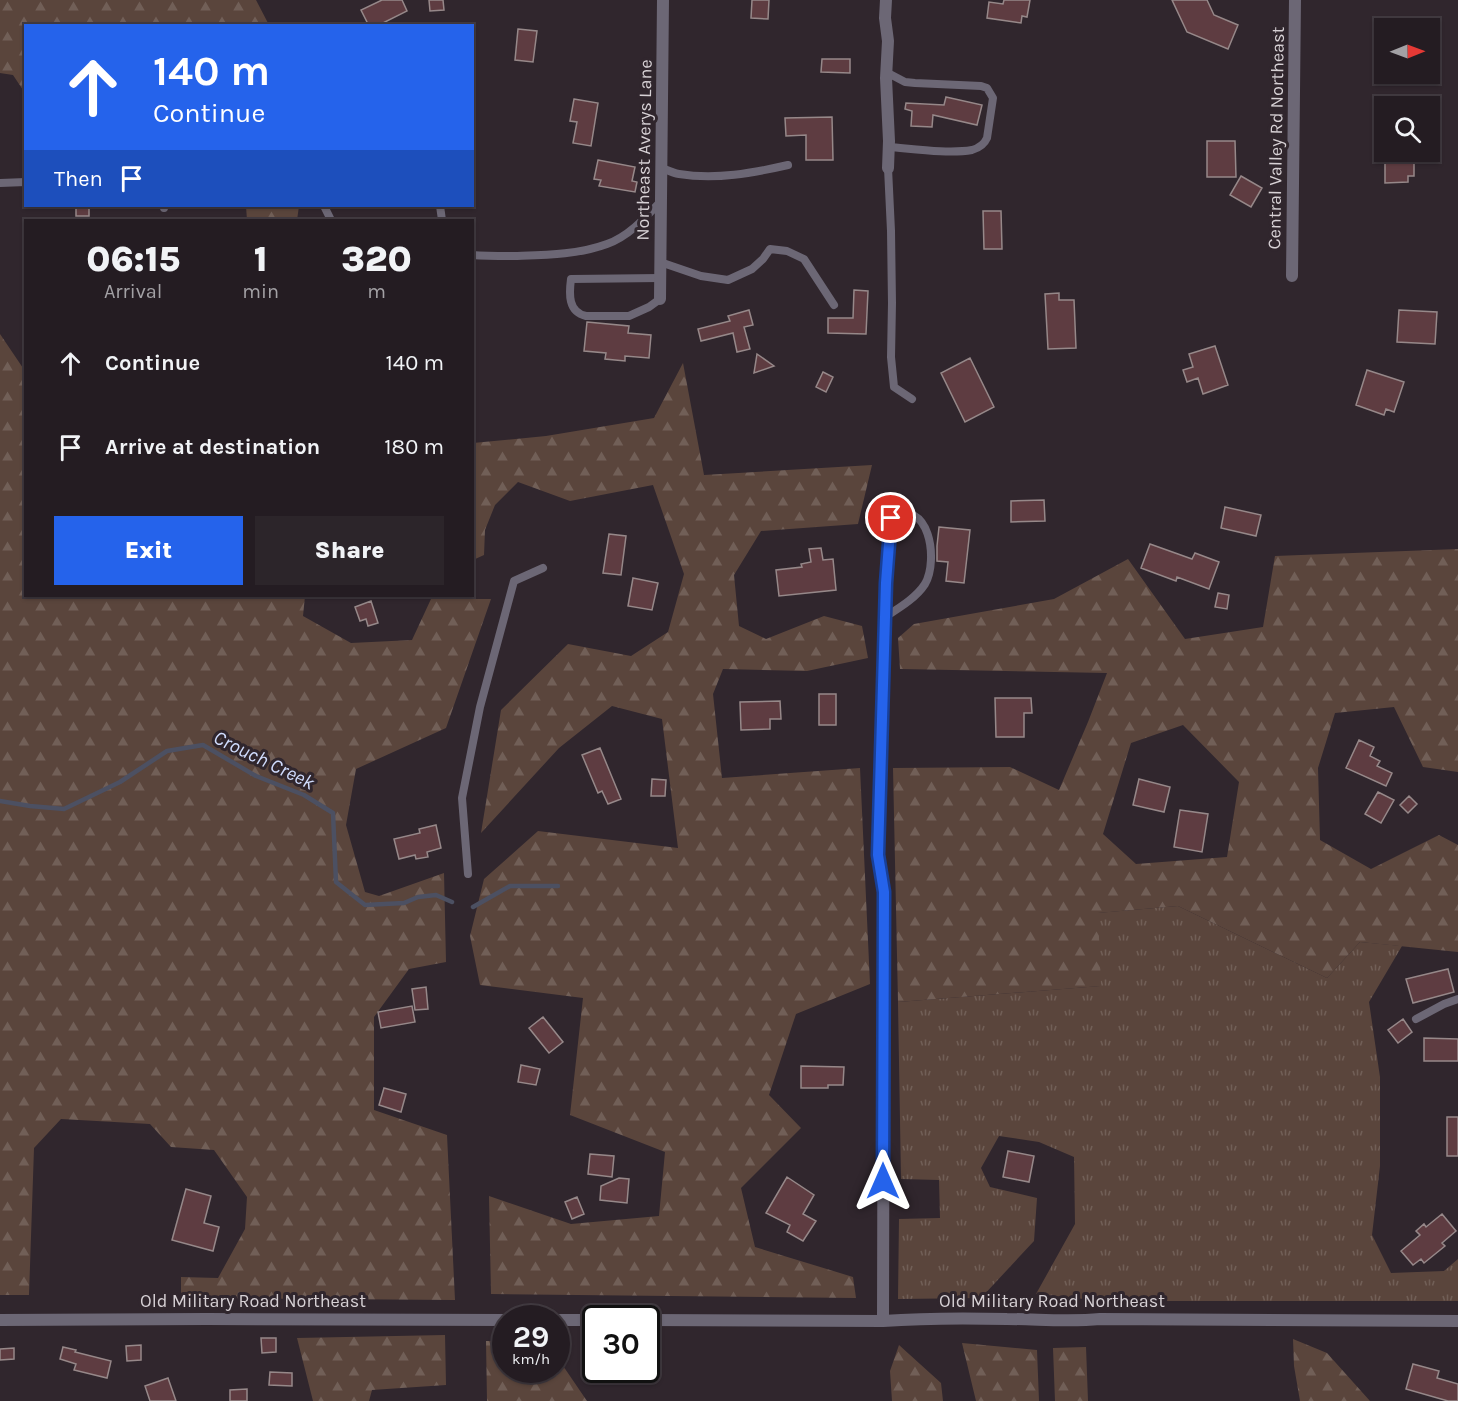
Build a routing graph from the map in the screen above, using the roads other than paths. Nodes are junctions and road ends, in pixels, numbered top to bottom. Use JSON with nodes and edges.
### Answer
{"nodes":[{"id":1,"x":663,"y":0,"type":"edge"},
{"id":2,"x":886,"y":0,"type":"edge"},
{"id":3,"x":1295,"y":0,"type":"edge"},
{"id":4,"x":886,"y":72,"type":"junction"},
{"id":5,"x":889,"y":147,"type":"junction"},
{"id":6,"x":788,"y":165,"type":"dead end"},
{"id":7,"x":662,"y":168,"type":"junction"},
{"id":8,"x":888,"y":168,"type":"joint"},
{"id":9,"x":24,"y":182,"type":"edge"},
{"id":10,"x":0,"y":183,"type":"edge"},
{"id":11,"x":661,"y":201,"type":"junction"},
{"id":12,"x":474,"y":255,"type":"edge"},
{"id":13,"x":660,"y":262,"type":"junction"},
{"id":14,"x":1292,"y":276,"type":"dead end"},
{"id":15,"x":660,"y":278,"type":"junction"},
{"id":16,"x":660,"y":299,"type":"joint"},
{"id":17,"x":834,"y":305,"type":"dead end"},
{"id":18,"x":912,"y":399,"type":"dead end"},
{"id":19,"x":543,"y":568,"type":"dead end"},
{"id":20,"x":885,"y":617,"type":"junction"},
{"id":21,"x":468,"y":874,"type":"dead end"},
{"id":22,"x":884,"y":892,"type":"joint"},
{"id":23,"x":1458,"y":999,"type":"edge"},
{"id":24,"x":1416,"y":1018,"type":"dead end"},
{"id":25,"x":0,"y":1320,"type":"edge"},
{"id":26,"x":492,"y":1320,"type":"edge"},
{"id":27,"x":660,"y":1320,"type":"edge"},
{"id":28,"x":883,"y":1321,"type":"junction"},
{"id":29,"x":1458,"y":1321,"type":"edge"}],
"edges":[{"from":1,"to":7,"type":"street","name":"Northeast Averys Lane"},
{"from":2,"to":4,"type":"street"},
{"from":3,"to":14,"type":"street","name":"Central Valley Rd Northeast"},
{"from":4,"to":5,"type":"street"},
{"from":4,"to":5,"type":"lane"},
{"from":5,"to":8,"type":"street"},
{"from":6,"to":7,"type":"lane"},
{"from":7,"to":11,"type":"street","name":"Northeast Averys Lane"},
{"from":8,"to":18,"type":"lane"},
{"from":9,"to":10,"type":"lane"},
{"from":11,"to":12,"type":"lane"},
{"from":11,"to":13,"type":"street","name":"Northeast Averys Lane"},
{"from":13,"to":15,"type":"street","name":"Northeast Averys Lane"},
{"from":13,"to":17,"type":"lane"},
{"from":15,"to":16,"type":"street","name":"Northeast Averys Lane"},
{"from":15,"to":16,"type":"lane"},
{"from":19,"to":21,"type":"lane"},
{"from":20,"to":20,"type":"lane"},
{"from":20,"to":22,"type":"lane"},
{"from":22,"to":28,"type":"street"},
{"from":23,"to":24,"type":"lane"},
{"from":25,"to":26,"type":"street","name":"Old Military Road Northeast"},
{"from":27,"to":28,"type":"street","name":"Old Military Road Northeast"},
{"from":28,"to":29,"type":"street","name":"Old Military Road Northeast"}]}
